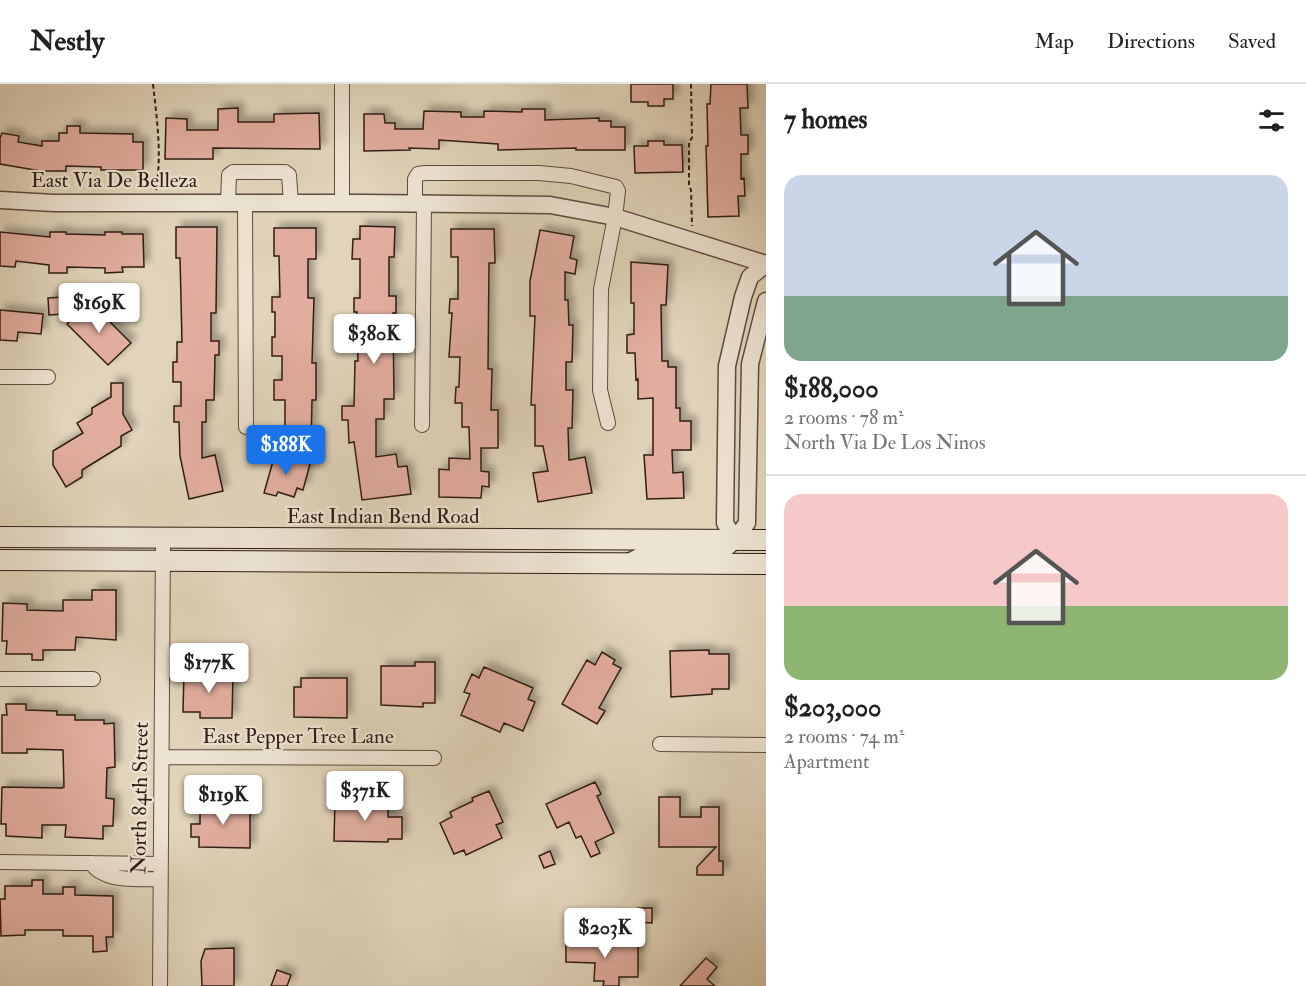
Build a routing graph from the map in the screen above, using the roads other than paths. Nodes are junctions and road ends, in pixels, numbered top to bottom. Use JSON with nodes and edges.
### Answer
{"nodes":[{"id":1,"x":342,"y":84,"type":"edge"},
{"id":2,"x":0,"y":200,"type":"edge"},
{"id":3,"x":228,"y":203,"type":"junction"},
{"id":4,"x":245,"y":203,"type":"junction"},
{"id":5,"x":342,"y":203,"type":"junction"},
{"id":6,"x":419,"y":203,"type":"junction"},
{"id":7,"x":291,"y":204,"type":"junction"},
{"id":8,"x":615,"y":217,"type":"junction"},
{"id":9,"x":766,"y":264,"type":"edge"},
{"id":10,"x":766,"y":301,"type":"edge"},
{"id":11,"x":0,"y":377,"type":"edge"},
{"id":12,"x":48,"y":377,"type":"dead end"},
{"id":13,"x":608,"y":423,"type":"dead end"},
{"id":14,"x":422,"y":425,"type":"dead end"},
{"id":15,"x":246,"y":427,"type":"dead end"},
{"id":16,"x":0,"y":537,"type":"edge"},
{"id":17,"x":163,"y":539,"type":"junction"},
{"id":18,"x":735,"y":540,"type":"junction"},
{"id":19,"x":766,"y":540,"type":"edge"},
{"id":20,"x":766,"y":554,"type":"edge"},
{"id":21,"x":0,"y":560,"type":"edge"},
{"id":22,"x":163,"y":561,"type":"junction"},
{"id":23,"x":627,"y":563,"type":"junction"},
{"id":24,"x":766,"y":564,"type":"edge"},
{"id":25,"x":0,"y":679,"type":"edge"},
{"id":26,"x":93,"y":679,"type":"dead end"},
{"id":27,"x":660,"y":744,"type":"dead end"},
{"id":28,"x":766,"y":745,"type":"edge"},
{"id":29,"x":162,"y":757,"type":"junction"},
{"id":30,"x":434,"y":758,"type":"dead end"},
{"id":31,"x":0,"y":862,"type":"edge"},
{"id":32,"x":90,"y":863,"type":"junction"},
{"id":33,"x":160,"y":864,"type":"junction"},
{"id":34,"x":160,"y":879,"type":"junction"},
{"id":35,"x":160,"y":986,"type":"edge"}],
"edges":[{"from":1,"to":5,"type":"street"},
{"from":2,"to":3,"type":"street","name":"East Via De Belleza"},
{"from":3,"to":4,"type":"street","name":"East Via De Belleza"},
{"from":3,"to":7,"type":"street","name":"East Via De Belleza"},
{"from":4,"to":7,"type":"street","name":"East Via De Belleza"},
{"from":4,"to":15,"type":"street"},
{"from":5,"to":6,"type":"street","name":"East Via De Belleza"},
{"from":5,"to":7,"type":"street","name":"East Via De Belleza"},
{"from":6,"to":8,"type":"street","name":"East Via De Belleza"},
{"from":6,"to":8,"type":"street"},
{"from":6,"to":14,"type":"street"},
{"from":8,"to":9,"type":"street","name":"East Via De Belleza"},
{"from":8,"to":13,"type":"street"},
{"from":9,"to":18,"type":"street"},
{"from":10,"to":18,"type":"street"},
{"from":11,"to":12,"type":"street"},
{"from":16,"to":17,"type":"main road","name":"East Indian Bend Road"},
{"from":17,"to":18,"type":"main road","name":"East Indian Bend Road"},
{"from":17,"to":22,"type":"street","name":"North 84th Street"},
{"from":18,"to":19,"type":"main road","name":"East Indian Bend Road"},
{"from":18,"to":20,"type":"main road"},
{"from":18,"to":23,"type":"street"},
{"from":21,"to":22,"type":"main road"},
{"from":22,"to":23,"type":"main road"},
{"from":22,"to":29,"type":"street","name":"North 84th Street"},
{"from":23,"to":24,"type":"main road"},
{"from":25,"to":26,"type":"street"},
{"from":27,"to":28,"type":"street"},
{"from":29,"to":30,"type":"street","name":"East Pepper Tree Lane"},
{"from":29,"to":33,"type":"street","name":"North 84th Street"},
{"from":31,"to":32,"type":"street"},
{"from":32,"to":33,"type":"street"},
{"from":32,"to":34,"type":"street"},
{"from":33,"to":34,"type":"street","name":"North 84th Street"},
{"from":34,"to":35,"type":"street","name":"North 84th Street"}]}
